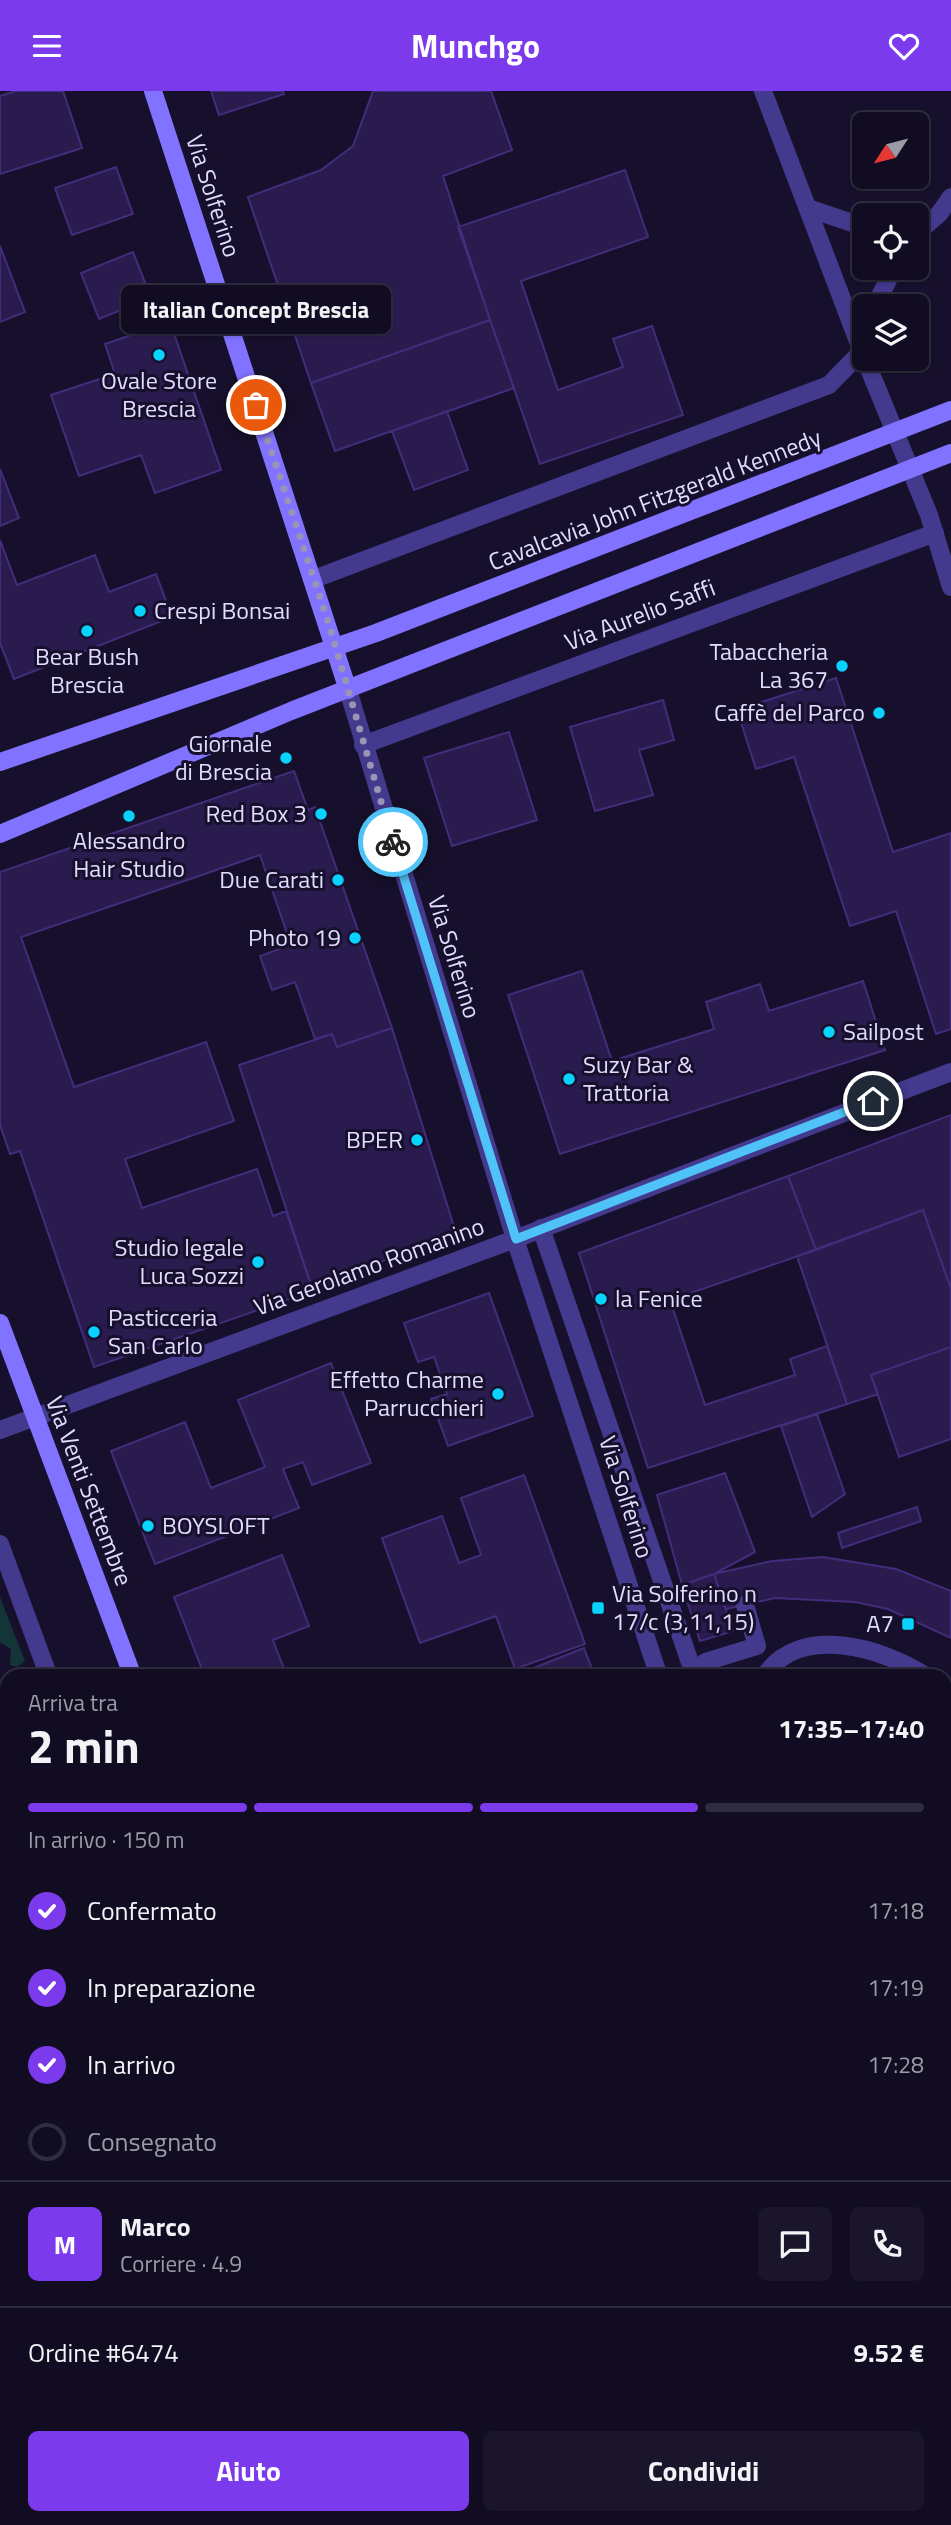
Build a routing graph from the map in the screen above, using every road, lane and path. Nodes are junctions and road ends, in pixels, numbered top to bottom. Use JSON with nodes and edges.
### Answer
{"nodes":[{"id":1,"x":153,"y":91,"type":"edge"},
{"id":2,"x":763,"y":91,"type":"edge"},
{"id":3,"x":951,"y":197,"type":"edge"},
{"id":4,"x":808,"y":208,"type":"junction"},
{"id":5,"x":929,"y":222,"type":"edge"},
{"id":6,"x":852,"y":223,"type":"edge"},
{"id":7,"x":852,"y":319,"type":"edge"},
{"id":8,"x":852,"y":359,"type":"edge"},
{"id":9,"x":872,"y":371,"type":"edge"},
{"id":10,"x":951,"y":411,"type":"edge"},
{"id":11,"x":951,"y":453,"type":"edge"},
{"id":12,"x":935,"y":533,"type":"junction"},
{"id":13,"x":314,"y":579,"type":"junction"},
{"id":14,"x":951,"y":587,"type":"edge"},
{"id":15,"x":335,"y":646,"type":"junction"},
{"id":16,"x":348,"y":690,"type":"junction"},
{"id":17,"x":363,"y":745,"type":"junction"},
{"id":18,"x":43,"y":746,"type":"junction"},
{"id":19,"x":0,"y":749,"type":"edge"},
{"id":20,"x":0,"y":762,"type":"edge"},
{"id":21,"x":0,"y":834,"type":"edge"},
{"id":22,"x":951,"y":1072,"type":"edge"},
{"id":23,"x":541,"y":1228,"type":"junction"},
{"id":24,"x":516,"y":1239,"type":"junction"},
{"id":25,"x":0,"y":1322,"type":"edge"},
{"id":26,"x":35,"y":1416,"type":"junction"},
{"id":27,"x":0,"y":1430,"type":"edge"},
{"id":28,"x":0,"y":1544,"type":"edge"},
{"id":29,"x":746,"y":1605,"type":"dead end"},
{"id":30,"x":46,"y":1669,"type":"edge"},
{"id":31,"x":130,"y":1669,"type":"edge"},
{"id":32,"x":656,"y":1669,"type":"edge"},
{"id":33,"x":700,"y":1669,"type":"edge"},
{"id":34,"x":772,"y":1669,"type":"edge"},
{"id":35,"x":913,"y":1669,"type":"edge"}],
"edges":[{"from":1,"to":13,"type":"street","name":"Via Solferino"},
{"from":2,"to":4,"type":"street"},
{"from":3,"to":5,"type":"street"},
{"from":4,"to":6,"type":"street"},
{"from":4,"to":7,"type":"street"},
{"from":8,"to":13,"type":"street"},
{"from":9,"to":12,"type":"street"},
{"from":10,"to":15,"type":"street","name":"Cavalcavia John Fitzgerald Kennedy"},
{"from":11,"to":16,"type":"street"},
{"from":12,"to":14,"type":"street"},
{"from":12,"to":17,"type":"street","name":"Via Aurelio Saffi"},
{"from":13,"to":15,"type":"street","name":"Via Solferino"},
{"from":15,"to":16,"type":"street","name":"Via Solferino"},
{"from":15,"to":18,"type":"street"},
{"from":16,"to":17,"type":"street","name":"Via Solferino"},
{"from":16,"to":21,"type":"street"},
{"from":17,"to":24,"type":"street","name":"Via Solferino"},
{"from":18,"to":19,"type":"street"},
{"from":18,"to":20,"type":"street"},
{"from":22,"to":23,"type":"street","name":"Via Gerolamo Romanino"},
{"from":23,"to":24,"type":"street","name":"Via Gerolamo Romanino"},
{"from":23,"to":33,"type":"street"},
{"from":24,"to":26,"type":"street","name":"Via Gerolamo Romanino"},
{"from":24,"to":32,"type":"street","name":"Via Solferino"},
{"from":25,"to":26,"type":"street","name":"Via Venti Settembre"},
{"from":26,"to":27,"type":"street","name":"Via Gerolamo Romanino"},
{"from":26,"to":31,"type":"street","name":"Via Venti Settembre"},
{"from":28,"to":30,"type":"street"},
{"from":29,"to":33,"type":"street"},
{"from":34,"to":35,"type":"street"}]}
